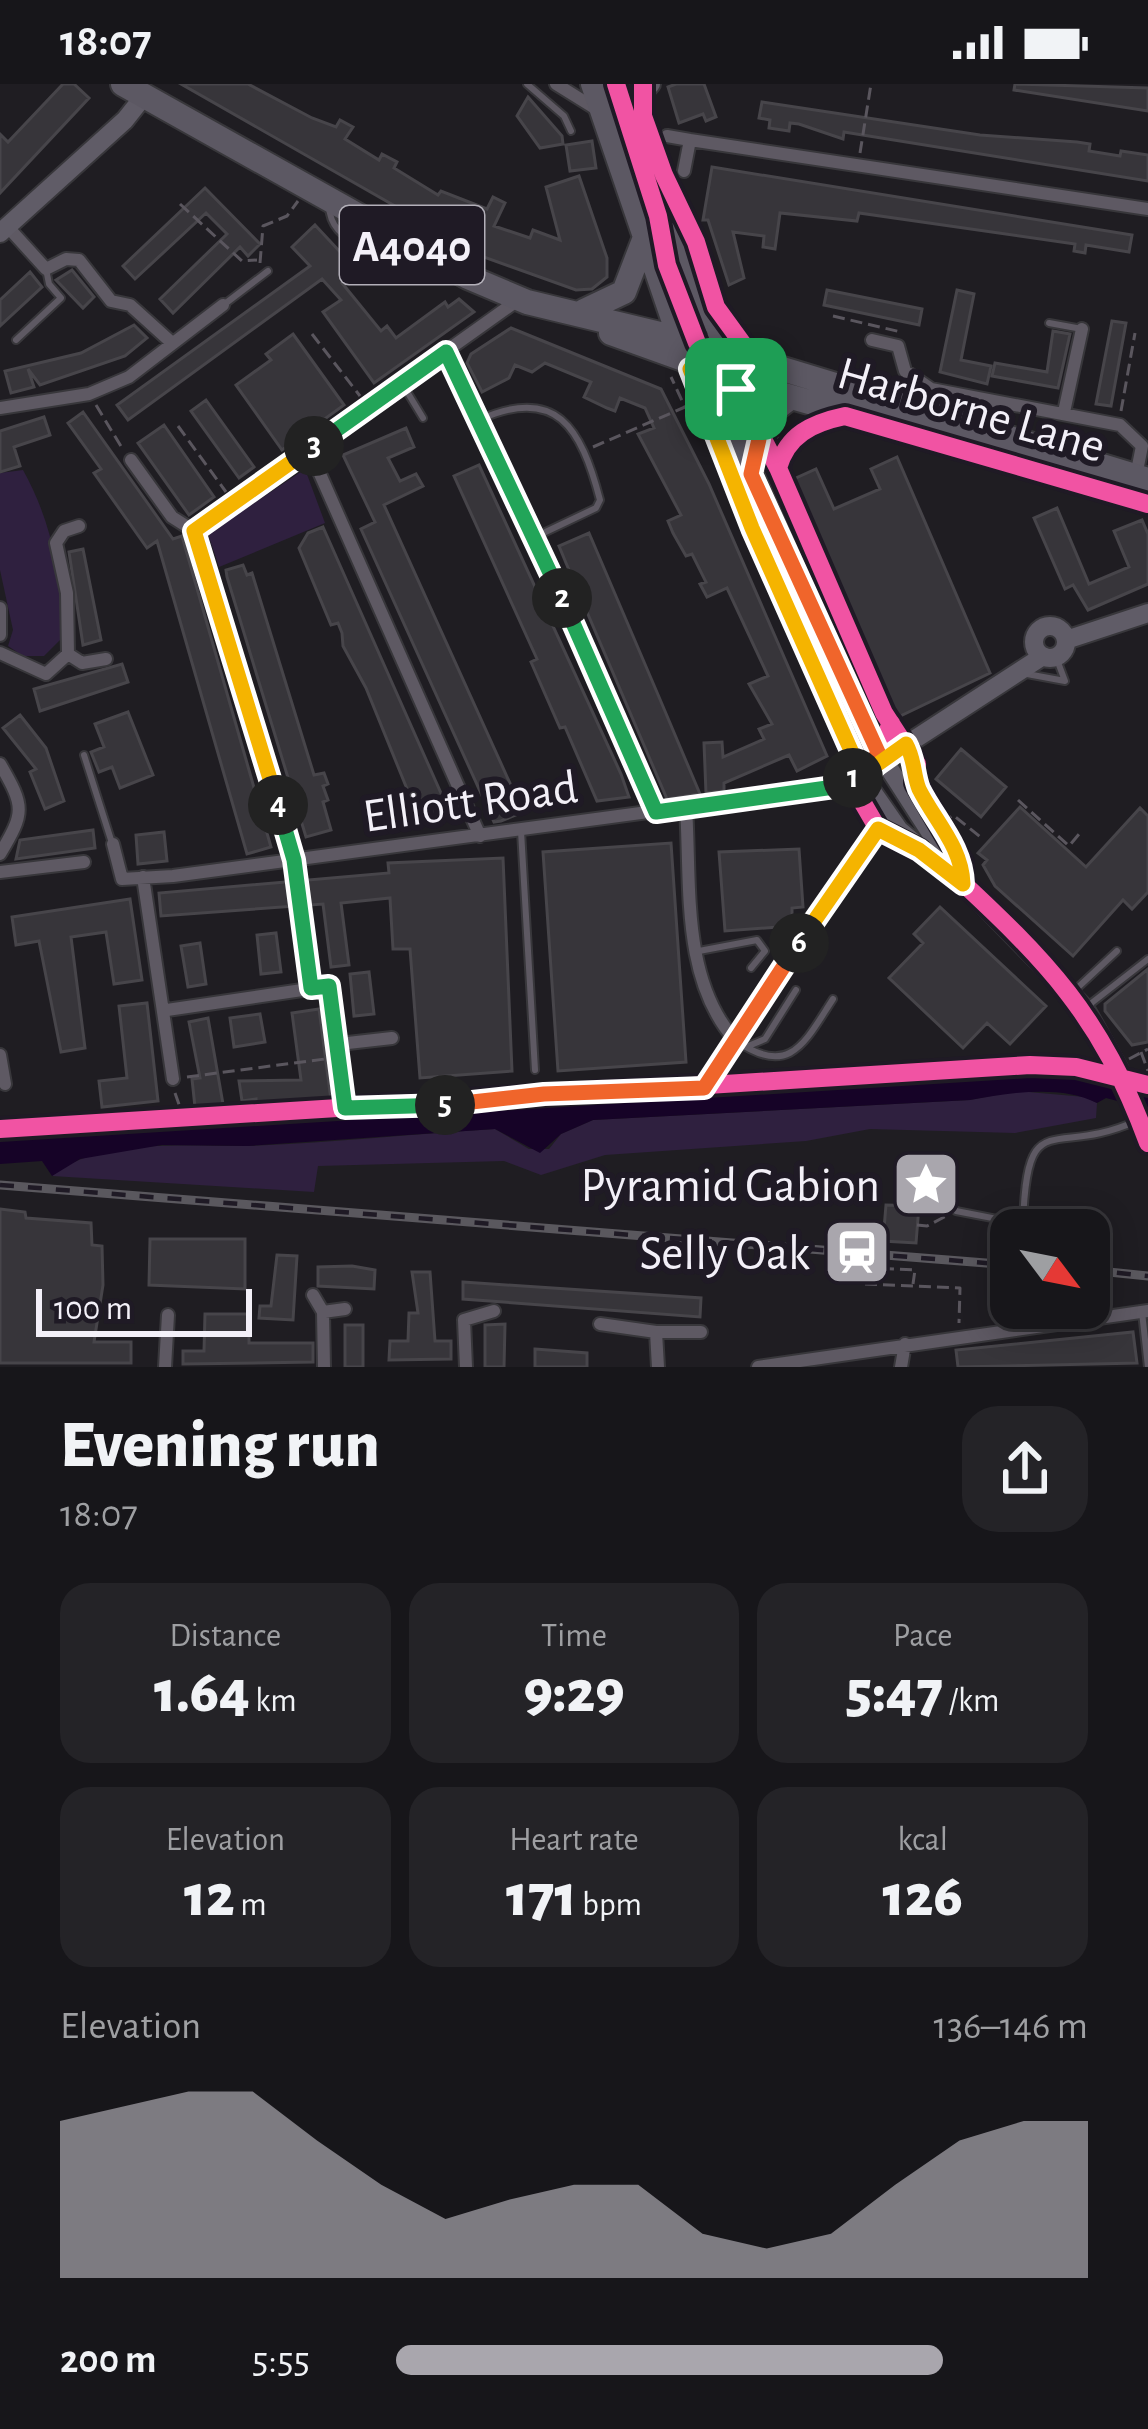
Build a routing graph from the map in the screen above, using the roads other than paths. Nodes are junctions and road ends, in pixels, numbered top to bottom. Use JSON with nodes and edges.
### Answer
{"nodes":[{"id":1,"x":527,"y":84,"type":"edge"},
{"id":2,"x":556,"y":84,"type":"edge"},
{"id":3,"x":593,"y":84,"type":"edge"},
{"id":4,"x":616,"y":84,"type":"edge"},
{"id":5,"x":651,"y":84,"type":"edge"},
{"id":6,"x":134,"y":90,"type":"edge"},
{"id":7,"x":613,"y":114,"type":"junction"},
{"id":8,"x":571,"y":130,"type":"dead end"},
{"id":9,"x":668,"y":136,"type":"dead end"},
{"id":10,"x":691,"y":140,"type":"junction"},
{"id":11,"x":684,"y":171,"type":"dead end"},
{"id":12,"x":1148,"y":209,"type":"edge"},
{"id":13,"x":658,"y":216,"type":"junction"},
{"id":14,"x":4,"y":229,"type":"edge"},
{"id":15,"x":644,"y":240,"type":"junction"},
{"id":16,"x":46,"y":269,"type":"junction"},
{"id":17,"x":268,"y":272,"type":"road end"},
{"id":18,"x":519,"y":299,"type":"junction"},
{"id":19,"x":223,"y":305,"type":"joint"},
{"id":20,"x":573,"y":312,"type":"junction"},
{"id":21,"x":1049,"y":323,"type":"dead end"},
{"id":22,"x":1082,"y":329,"type":"joint"},
{"id":23,"x":16,"y":340,"type":"dead end"},
{"id":24,"x":872,"y":340,"type":"dead end"},
{"id":25,"x":172,"y":343,"type":"junction"},
{"id":26,"x":446,"y":352,"type":"junction"},
{"id":27,"x":741,"y":357,"type":"junction"},
{"id":28,"x":686,"y":358,"type":"junction"},
{"id":29,"x":402,"y":383,"type":"junction"},
{"id":30,"x":918,"y":396,"type":"junction"},
{"id":31,"x":0,"y":408,"type":"edge"},
{"id":32,"x":1064,"y":412,"type":"junction"},
{"id":33,"x":811,"y":413,"type":"junction"},
{"id":34,"x":422,"y":418,"type":"dead end"},
{"id":35,"x":482,"y":427,"type":"junction"},
{"id":36,"x":926,"y":434,"type":"junction"},
{"id":37,"x":470,"y":440,"type":"dead end"},
{"id":38,"x":309,"y":449,"type":"junction"},
{"id":39,"x":131,"y":460,"type":"road end"},
{"id":40,"x":771,"y":472,"type":"junction"},
{"id":41,"x":1144,"y":485,"type":"edge"},
{"id":42,"x":79,"y":526,"type":"dead end"},
{"id":43,"x":194,"y":531,"type":"junction"},
{"id":44,"x":535,"y":537,"type":"junction"},
{"id":45,"x":0,"y":608,"type":"edge"},
{"id":46,"x":1148,"y":613,"type":"edge"},
{"id":47,"x":0,"y":635,"type":"edge"},
{"id":48,"x":1055,"y":651,"type":"junction"},
{"id":49,"x":0,"y":653,"type":"edge"},
{"id":50,"x":68,"y":654,"type":"junction"},
{"id":51,"x":106,"y":658,"type":"dead end"},
{"id":52,"x":1022,"y":674,"type":"junction"},
{"id":53,"x":84,"y":754,"type":"dead end"},
{"id":54,"x":880,"y":757,"type":"junction"},
{"id":55,"x":0,"y":764,"type":"edge"},
{"id":56,"x":860,"y":774,"type":"junction"},
{"id":57,"x":686,"y":807,"type":"junction"},
{"id":58,"x":656,"y":812,"type":"junction"},
{"id":59,"x":889,"y":818,"type":"junction"},
{"id":60,"x":520,"y":831,"type":"junction"},
{"id":61,"x":480,"y":836,"type":"junction"},
{"id":62,"x":113,"y":844,"type":"joint"},
{"id":63,"x":0,"y":854,"type":"edge"},
{"id":64,"x":294,"y":860,"type":"junction"},
{"id":65,"x":84,"y":862,"type":"dead end"},
{"id":66,"x":945,"y":867,"type":"junction"},
{"id":67,"x":0,"y":872,"type":"edge"},
{"id":68,"x":143,"y":878,"type":"junction"},
{"id":69,"x":695,"y":951,"type":"junction"},
{"id":70,"x":1117,"y":951,"type":"dead end"},
{"id":71,"x":310,"y":957,"type":"road end"},
{"id":72,"x":1148,"y":959,"type":"edge"},
{"id":73,"x":785,"y":964,"type":"road end"},
{"id":74,"x":751,"y":968,"type":"dead end"},
{"id":75,"x":311,"y":988,"type":"junction"},
{"id":76,"x":796,"y":990,"type":"dead end"},
{"id":77,"x":833,"y":998,"type":"dead end"},
{"id":78,"x":1078,"y":1001,"type":"junction"},
{"id":79,"x":166,"y":1010,"type":"junction"},
{"id":80,"x":392,"y":1039,"type":"dead end"},
{"id":81,"x":741,"y":1044,"type":"junction"},
{"id":82,"x":0,"y":1055,"type":"edge"},
{"id":83,"x":535,"y":1070,"type":"dead end"},
{"id":84,"x":173,"y":1079,"type":"road end"},
{"id":85,"x":5,"y":1084,"type":"dead end"},
{"id":86,"x":1137,"y":1114,"type":"junction"},
{"id":87,"x":1148,"y":1143,"type":"edge"},
{"id":88,"x":956,"y":1211,"type":"road end"},
{"id":89,"x":314,"y":1295,"type":"dead end"},
{"id":90,"x":345,"y":1309,"type":"dead end"},
{"id":91,"x":494,"y":1311,"type":"dead end"},
{"id":92,"x":1145,"y":1311,"type":"edge"},
{"id":93,"x":323,"y":1312,"type":"junction"},
{"id":94,"x":168,"y":1315,"type":"dead end"},
{"id":95,"x":600,"y":1324,"type":"dead end"},
{"id":96,"x":656,"y":1332,"type":"junction"},
{"id":97,"x":701,"y":1332,"type":"dead end"},
{"id":98,"x":905,"y":1344,"type":"junction"},
{"id":99,"x":165,"y":1367,"type":"edge"},
{"id":100,"x":324,"y":1367,"type":"edge"},
{"id":101,"x":466,"y":1367,"type":"edge"},
{"id":102,"x":658,"y":1367,"type":"edge"},
{"id":103,"x":758,"y":1367,"type":"edge"},
{"id":104,"x":901,"y":1367,"type":"edge"},
{"id":105,"x":1148,"y":1367,"type":"edge"}],
"edges":[{"from":1,"to":8,"type":"lane"},
{"from":2,"to":7,"type":"street"},
{"from":3,"to":7,"type":"highway"},
{"from":4,"to":7,"type":"highway"},
{"from":5,"to":7,"type":"main road"},
{"from":6,"to":14,"type":"main road"},
{"from":6,"to":18,"type":"highway","number":"A4040"},
{"from":7,"to":13,"type":"highway"},
{"from":7,"to":15,"type":"highway"},
{"from":9,"to":10,"type":"street"},
{"from":10,"to":11,"type":"street"},
{"from":10,"to":12,"type":"street"},
{"from":13,"to":27,"type":"highway"},
{"from":13,"to":28,"type":"highway"},
{"from":14,"to":16,"type":"street"},
{"from":15,"to":20,"type":"highway"},
{"from":15,"to":28,"type":"highway"},
{"from":16,"to":23,"type":"lane"},
{"from":16,"to":25,"type":"street"},
{"from":17,"to":19,"type":"lane"},
{"from":18,"to":20,"type":"highway","number":"A4040"},
{"from":18,"to":26,"type":"street"},
{"from":19,"to":25,"type":"street"},
{"from":20,"to":28,"type":"highway","number":"A4040"},
{"from":21,"to":22,"type":"lane"},
{"from":22,"to":32,"type":"street"},
{"from":24,"to":30,"type":"street"},
{"from":25,"to":31,"type":"street"},
{"from":26,"to":29,"type":"street"},
{"from":26,"to":35,"type":"street"},
{"from":27,"to":28,"type":"highway","name":"Harborne Lane"},
{"from":27,"to":30,"type":"highway","name":"Harborne Lane"},
{"from":28,"to":33,"type":"highway","name":"Harborne Lane"},
{"from":28,"to":40,"type":"main road"},
{"from":28,"to":56,"type":"main road"},
{"from":29,"to":34,"type":"lane"},
{"from":29,"to":38,"type":"street"},
{"from":30,"to":32,"type":"street"},
{"from":30,"to":36,"type":"street"},
{"from":30,"to":41,"type":"highway","name":"Harborne Lane"},
{"from":32,"to":41,"type":"street"},
{"from":33,"to":36,"type":"highway","name":"Harborne Lane"},
{"from":33,"to":40,"type":"lane"},
{"from":35,"to":37,"type":"lane"},
{"from":35,"to":44,"type":"street"},
{"from":35,"to":44,"type":"lane"},
{"from":36,"to":41,"type":"highway","name":"Harborne Lane"},
{"from":38,"to":43,"type":"street"},
{"from":38,"to":61,"type":"street"},
{"from":39,"to":43,"type":"street"},
{"from":40,"to":54,"type":"main road"},
{"from":42,"to":50,"type":"street"},
{"from":43,"to":64,"type":"street"},
{"from":44,"to":58,"type":"street"},
{"from":45,"to":47,"type":"street"},
{"from":46,"to":48,"type":"main road"},
{"from":48,"to":52,"type":"main road"},
{"from":48,"to":52,"type":"lane"},
{"from":49,"to":50,"type":"street"},
{"from":50,"to":51,"type":"street"},
{"from":52,"to":54,"type":"main road"},
{"from":53,"to":62,"type":"lane"},
{"from":54,"to":56,"type":"main road"},
{"from":54,"to":66,"type":"main road"},
{"from":55,"to":63,"type":"street"},
{"from":56,"to":57,"type":"street","name":"Elliott Road"},
{"from":56,"to":59,"type":"main road"},
{"from":57,"to":58,"type":"street","name":"Elliott Road"},
{"from":57,"to":69,"type":"street"},
{"from":58,"to":60,"type":"street","name":"Elliott Road"},
{"from":59,"to":66,"type":"main road"},
{"from":59,"to":73,"type":"street"},
{"from":60,"to":61,"type":"street","name":"Elliott Road"},
{"from":60,"to":83,"type":"lane"},
{"from":61,"to":64,"type":"street","name":"Elliott Road"},
{"from":62,"to":68,"type":"street"},
{"from":64,"to":68,"type":"street","name":"Elliott Road"},
{"from":65,"to":67,"type":"street"},
{"from":66,"to":78,"type":"main road"},
{"from":68,"to":79,"type":"street"},
{"from":69,"to":74,"type":"lane"},
{"from":69,"to":81,"type":"street"},
{"from":70,"to":78,"type":"lane"},
{"from":71,"to":75,"type":"street"},
{"from":72,"to":78,"type":"lane"},
{"from":75,"to":79,"type":"street"},
{"from":75,"to":80,"type":"street"},
{"from":76,"to":81,"type":"lane"},
{"from":77,"to":81,"type":"lane"},
{"from":78,"to":86,"type":"main road"},
{"from":79,"to":84,"type":"street"},
{"from":82,"to":85,"type":"street"},
{"from":86,"to":87,"type":"main road"},
{"from":86,"to":88,"type":"lane"},
{"from":89,"to":93,"type":"street"},
{"from":90,"to":93,"type":"street"},
{"from":91,"to":101,"type":"street"},
{"from":92,"to":98,"type":"street"},
{"from":92,"to":105,"type":"lane"},
{"from":93,"to":100,"type":"street"},
{"from":94,"to":99,"type":"street"},
{"from":95,"to":96,"type":"street"},
{"from":96,"to":97,"type":"street"},
{"from":96,"to":102,"type":"street"},
{"from":98,"to":103,"type":"street"},
{"from":98,"to":104,"type":"street"}]}
